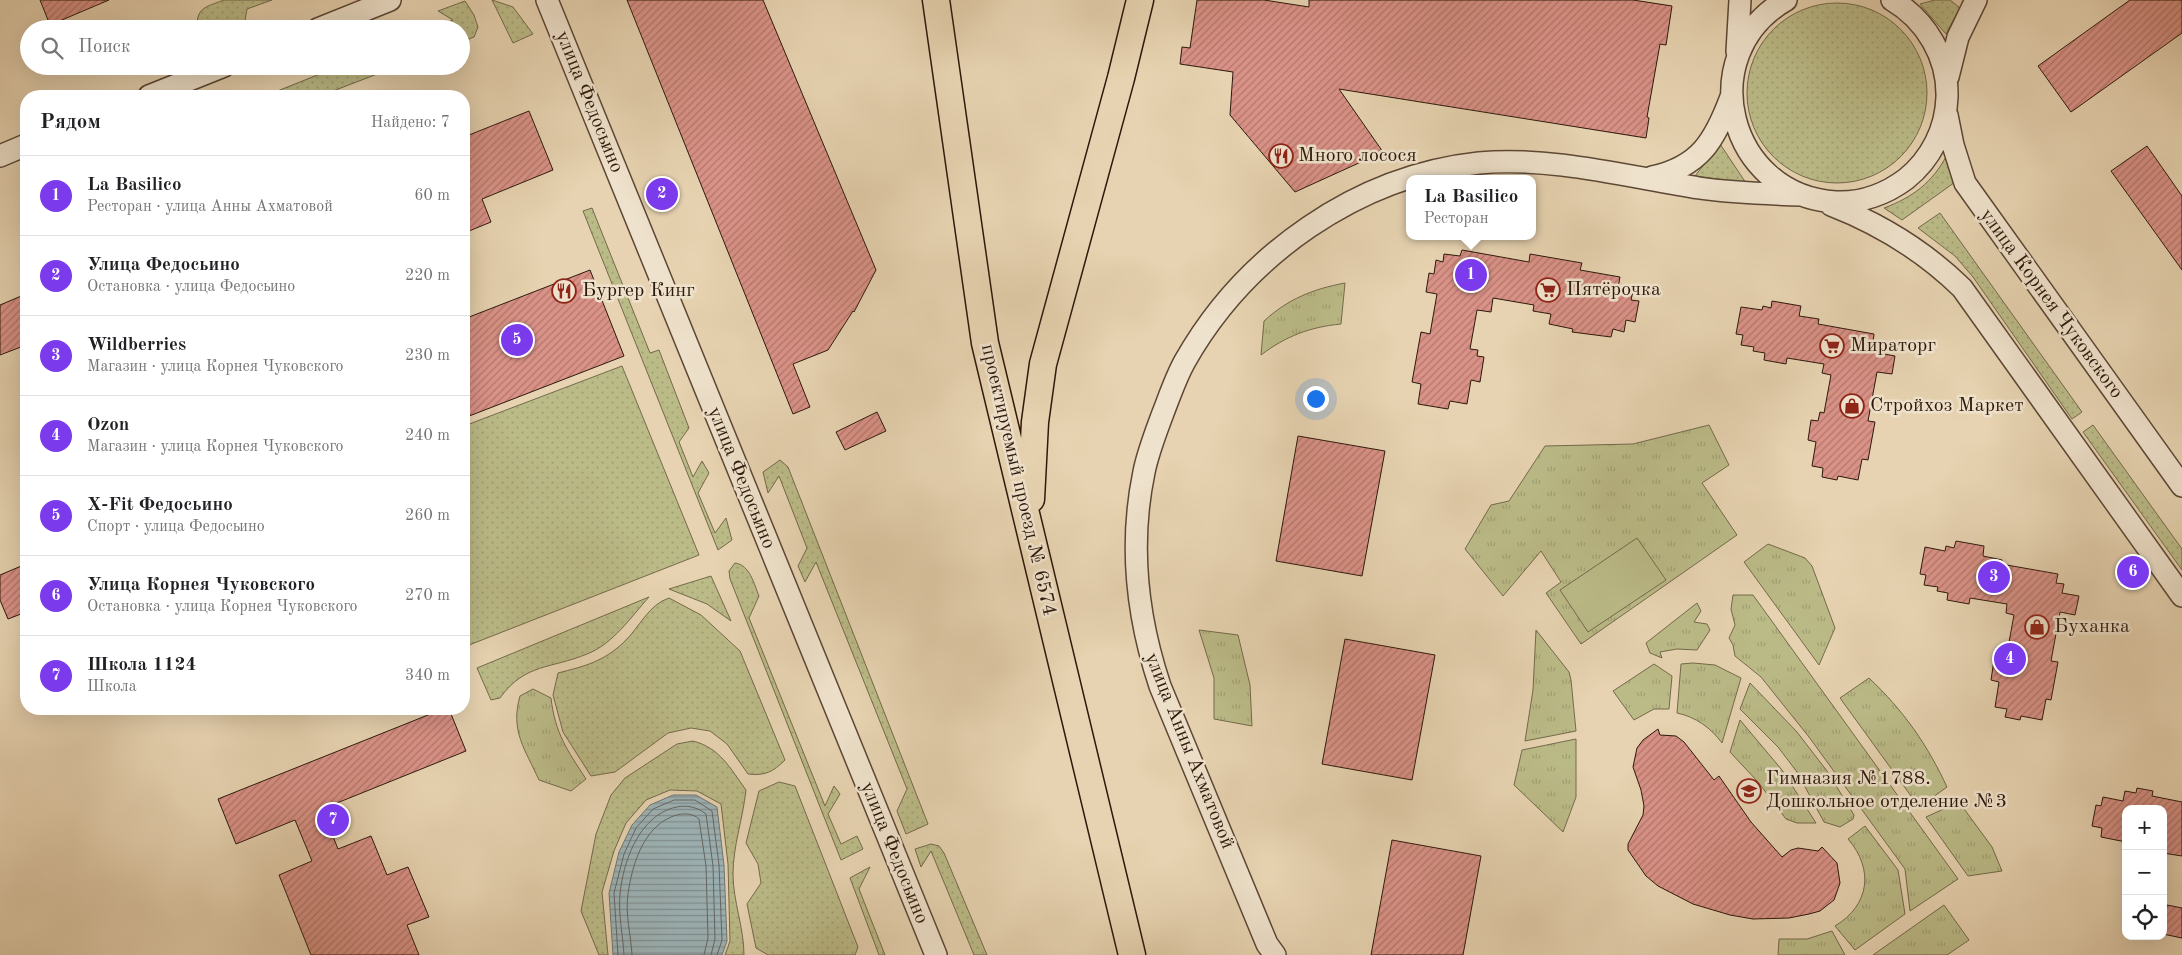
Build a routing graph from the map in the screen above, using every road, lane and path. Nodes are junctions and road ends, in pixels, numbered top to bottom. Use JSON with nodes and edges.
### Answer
{"nodes":[{"id":1,"x":390,"y":0,"type":"edge"},
{"id":2,"x":547,"y":0,"type":"edge"},
{"id":3,"x":936,"y":0,"type":"edge"},
{"id":4,"x":1140,"y":0,"type":"edge"},
{"id":5,"x":1740,"y":0,"type":"edge"},
{"id":6,"x":1786,"y":0,"type":"edge"},
{"id":7,"x":1892,"y":0,"type":"edge"},
{"id":8,"x":1976,"y":0,"type":"edge"},
{"id":9,"x":340,"y":20,"type":"edge"},
{"id":10,"x":1737,"y":59,"type":"junction"},
{"id":11,"x":202,"y":75,"type":"edge"},
{"id":12,"x":1947,"y":84,"type":"junction"},
{"id":13,"x":164,"y":90,"type":"edge"},
{"id":14,"x":1731,"y":97,"type":"junction"},
{"id":15,"x":1946,"y":110,"type":"junction"},
{"id":16,"x":20,"y":148,"type":"edge"},
{"id":17,"x":0,"y":156,"type":"edge"},
{"id":18,"x":1420,"y":175,"type":"edge"},
{"id":19,"x":1645,"y":178,"type":"junction"},
{"id":20,"x":1406,"y":180,"type":"edge"},
{"id":21,"x":1808,"y":197,"type":"junction"},
{"id":22,"x":2182,"y":486,"type":"edge"},
{"id":23,"x":1029,"y":527,"type":"junction"},
{"id":24,"x":2182,"y":596,"type":"edge"},
{"id":25,"x":936,"y":955,"type":"edge"},
{"id":26,"x":1132,"y":955,"type":"edge"},
{"id":27,"x":1275,"y":955,"type":"edge"}],
"edges":[{"from":1,"to":9,"type":"street"},
{"from":2,"to":25,"type":"street","name":"улица Федосьино"},
{"from":3,"to":23,"type":"main road","name":"проектируемый проезд № 6574"},
{"from":4,"to":23,"type":"main road"},
{"from":5,"to":10,"type":"street","name":"улица Корнея Чуковского"},
{"from":6,"to":10,"type":"street","name":"улица Корнея Чуковского"},
{"from":7,"to":12,"type":"street","name":"улица Корнея Чуковского"},
{"from":8,"to":12,"type":"street"},
{"from":10,"to":14,"type":"street","name":"улица Корнея Чуковского"},
{"from":11,"to":13,"type":"street"},
{"from":12,"to":15,"type":"street","name":"улица Корнея Чуковского"},
{"from":14,"to":19,"type":"street","name":"улица Анны Ахматовой"},
{"from":14,"to":21,"type":"street","name":"улица Корнея Чуковского"},
{"from":15,"to":21,"type":"street","name":"улица Корнея Чуковского"},
{"from":15,"to":22,"type":"street","name":"улица Корнея Чуковского"},
{"from":16,"to":17,"type":"street"},
{"from":18,"to":19,"type":"street","name":"улица Анны Ахматовой"},
{"from":19,"to":21,"type":"street","name":"улица Анны Ахматовой"},
{"from":20,"to":27,"type":"street","name":"улица Анны Ахматовой"},
{"from":21,"to":24,"type":"street","name":"улица Корнея Чуковского"},
{"from":23,"to":26,"type":"main road","name":"проектируемый проезд № 6574"}]}
